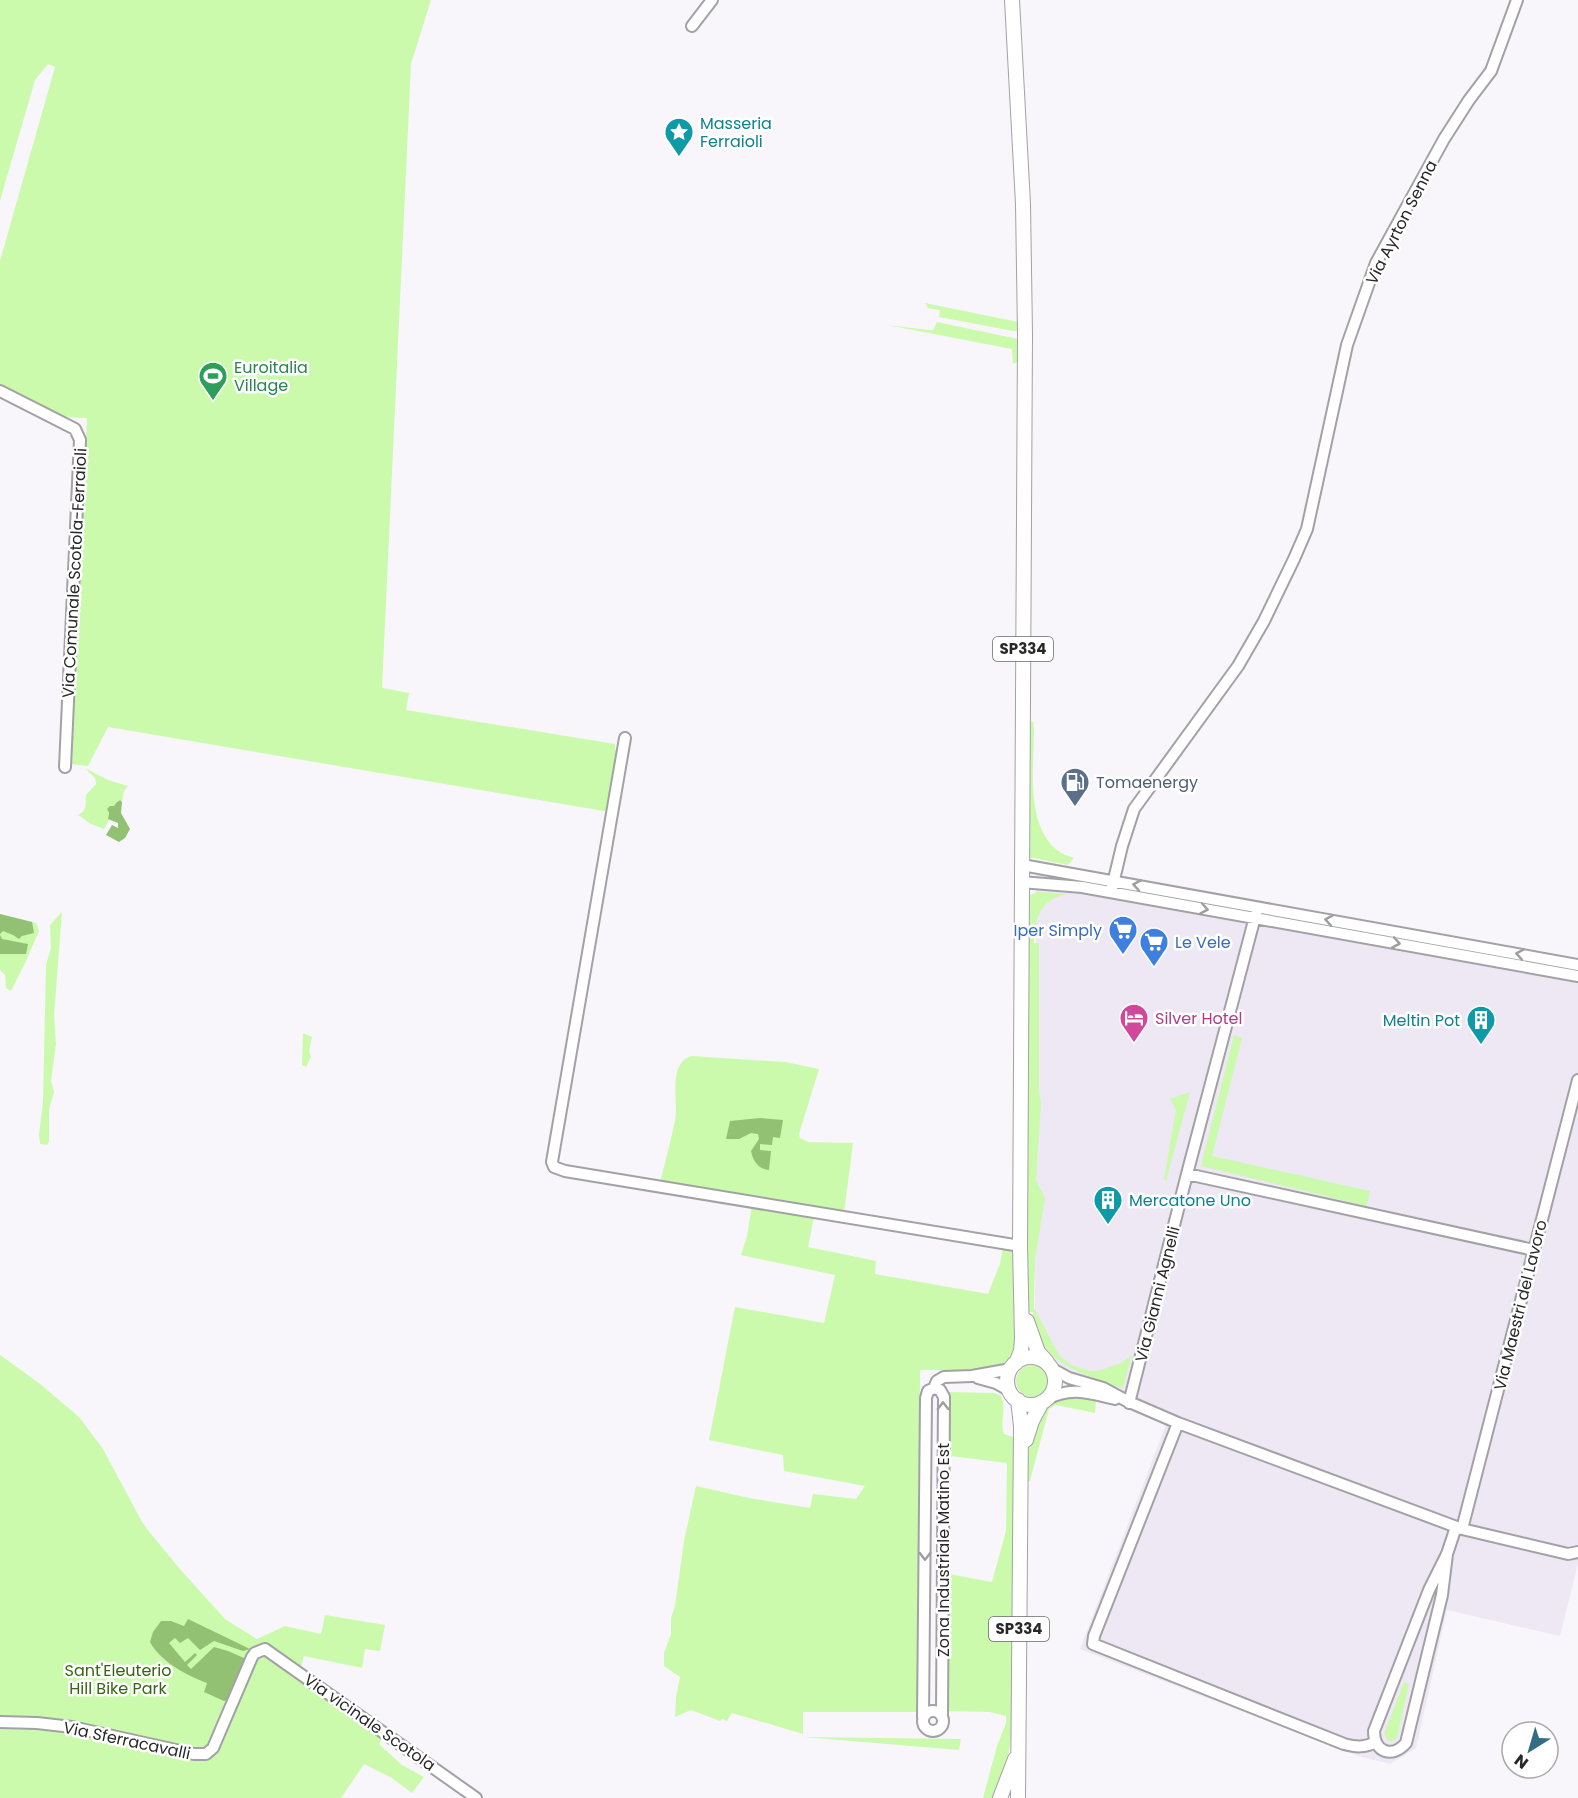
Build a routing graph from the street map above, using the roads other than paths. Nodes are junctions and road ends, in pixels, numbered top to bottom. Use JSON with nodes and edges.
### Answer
{"nodes":[{"id":1,"x":712,"y":0,"type":"edge"},
{"id":2,"x":1012,"y":0,"type":"edge"},
{"id":3,"x":1517,"y":0,"type":"edge"},
{"id":4,"x":692,"y":26,"type":"dead end"},
{"id":5,"x":0,"y":391,"type":"edge"},
{"id":6,"x":625,"y":738,"type":"dead end"},
{"id":7,"x":65,"y":767,"type":"dead end"},
{"id":8,"x":1022,"y":865,"type":"junction"},
{"id":9,"x":1021,"y":882,"type":"junction"},
{"id":10,"x":1112,"y":886,"type":"junction"},
{"id":11,"x":1164,"y":896,"type":"junction"},
{"id":12,"x":1257,"y":907,"type":"junction"},
{"id":13,"x":1255,"y":919,"type":"junction"},
{"id":14,"x":1578,"y":965,"type":"edge"},
{"id":15,"x":1578,"y":976,"type":"edge"},
{"id":16,"x":1578,"y":1080,"type":"edge"},
{"id":17,"x":1187,"y":1174,"type":"junction"},
{"id":18,"x":1020,"y":1246,"type":"junction"},
{"id":19,"x":1534,"y":1250,"type":"junction"},
{"id":20,"x":1022,"y":1299,"type":"junction"},
{"id":21,"x":1013,"y":1366,"type":"junction"},
{"id":22,"x":1050,"y":1366,"type":"junction"},
{"id":23,"x":972,"y":1376,"type":"junction"},
{"id":24,"x":934,"y":1388,"type":"junction"},
{"id":25,"x":1014,"y":1395,"type":"junction"},
{"id":26,"x":1044,"y":1400,"type":"junction"},
{"id":27,"x":1128,"y":1402,"type":"junction"},
{"id":28,"x":1178,"y":1423,"type":"junction"},
{"id":29,"x":1020,"y":1460,"type":"junction"},
{"id":30,"x":924,"y":1483,"type":"junction"},
{"id":31,"x":944,"y":1484,"type":"junction"},
{"id":32,"x":1459,"y":1528,"type":"junction"},
{"id":33,"x":1578,"y":1552,"type":"edge"},
{"id":34,"x":1447,"y":1554,"type":"junction"},
{"id":35,"x":925,"y":1622,"type":"junction"},
{"id":36,"x":942,"y":1622,"type":"junction"},
{"id":37,"x":261,"y":1650,"type":"joint"},
{"id":38,"x":942,"y":1716,"type":"junction"},
{"id":39,"x":923,"y":1717,"type":"junction"},
{"id":40,"x":0,"y":1722,"type":"edge"},
{"id":41,"x":1376,"y":1742,"type":"junction"},
{"id":42,"x":1017,"y":1755,"type":"junction"},
{"id":43,"x":476,"y":1798,"type":"edge"},
{"id":44,"x":1000,"y":1798,"type":"edge"},
{"id":45,"x":1018,"y":1798,"type":"edge"}],
"edges":[{"from":1,"to":4,"type":"street"},
{"from":2,"to":8,"type":"main road","number":"SP334"},
{"from":3,"to":10,"type":"street","name":"Via Ayrton Senna"},
{"from":5,"to":7,"type":"street","name":"Via Comunale Scotola-Ferraioli"},
{"from":6,"to":18,"type":"street"},
{"from":8,"to":9,"type":"main road","number":"SP334"},
{"from":8,"to":10,"type":"street"},
{"from":9,"to":10,"type":"street"},
{"from":9,"to":18,"type":"main road","number":"SP334"},
{"from":10,"to":11,"type":"street"},
{"from":11,"to":12,"type":"street"},
{"from":11,"to":13,"type":"street","one_way":true},
{"from":12,"to":13,"type":"street","name":"Via Gianni Agnelli"},
{"from":14,"to":12,"type":"street","one_way":true},
{"from":13,"to":15,"type":"street","one_way":true},
{"from":13,"to":17,"type":"street","name":"Via Gianni Agnelli"},
{"from":16,"to":19,"type":"street","name":"Via Maestri del Lavoro"},
{"from":17,"to":19,"type":"street"},
{"from":17,"to":27,"type":"street","name":"Via Gianni Agnelli"},
{"from":18,"to":20,"type":"main road","number":"SP334"},
{"from":19,"to":32,"type":"street","name":"Via Maestri del Lavoro"},
{"from":20,"to":21,"type":"main road","number":"SP334"},
{"from":20,"to":22,"type":"main road","number":"SP334"},
{"from":21,"to":22,"type":"main road"},
{"from":21,"to":23,"type":"street"},
{"from":21,"to":25,"type":"main road","number":"SP334"},
{"from":22,"to":26,"type":"main road","number":"SP334"},
{"from":22,"to":27,"type":"street"},
{"from":23,"to":24,"type":"street"},
{"from":23,"to":25,"type":"street"},
{"from":24,"to":30,"type":"street","name":"Zona Industriale Matino Est"},
{"from":31,"to":24,"type":"street","name":"Zona Industriale Matino Est","one_way":true},
{"from":25,"to":26,"type":"main road"},
{"from":25,"to":29,"type":"main road","number":"SP334"},
{"from":26,"to":27,"type":"street"},
{"from":26,"to":29,"type":"main road","number":"SP334"},
{"from":27,"to":28,"type":"street"},
{"from":28,"to":32,"type":"street"},
{"from":28,"to":41,"type":"street"},
{"from":29,"to":42,"type":"main road","number":"SP334"},
{"from":30,"to":31,"type":"street"},
{"from":30,"to":35,"type":"street","name":"Zona Industriale Matino Est","one_way":true},
{"from":31,"to":36,"type":"street","name":"Zona Industriale Matino Est"},
{"from":32,"to":33,"type":"street"},
{"from":32,"to":34,"type":"street","name":"Via Maestri del Lavoro"},
{"from":34,"to":41,"type":"street"},
{"from":34,"to":41,"type":"street"},
{"from":35,"to":36,"type":"street"},
{"from":35,"to":39,"type":"street","name":"Zona Industriale Matino Est"},
{"from":36,"to":38,"type":"street","name":"Zona Industriale Matino Est"},
{"from":37,"to":40,"type":"street","name":"Via Sferracavalli"},
{"from":37,"to":43,"type":"street","name":"Via vicinale Scotola"},
{"from":38,"to":39,"type":"street"},
{"from":38,"to":39,"type":"street"},
{"from":42,"to":44,"type":"main road"},
{"from":42,"to":45,"type":"main road","number":"SP334"}]}
